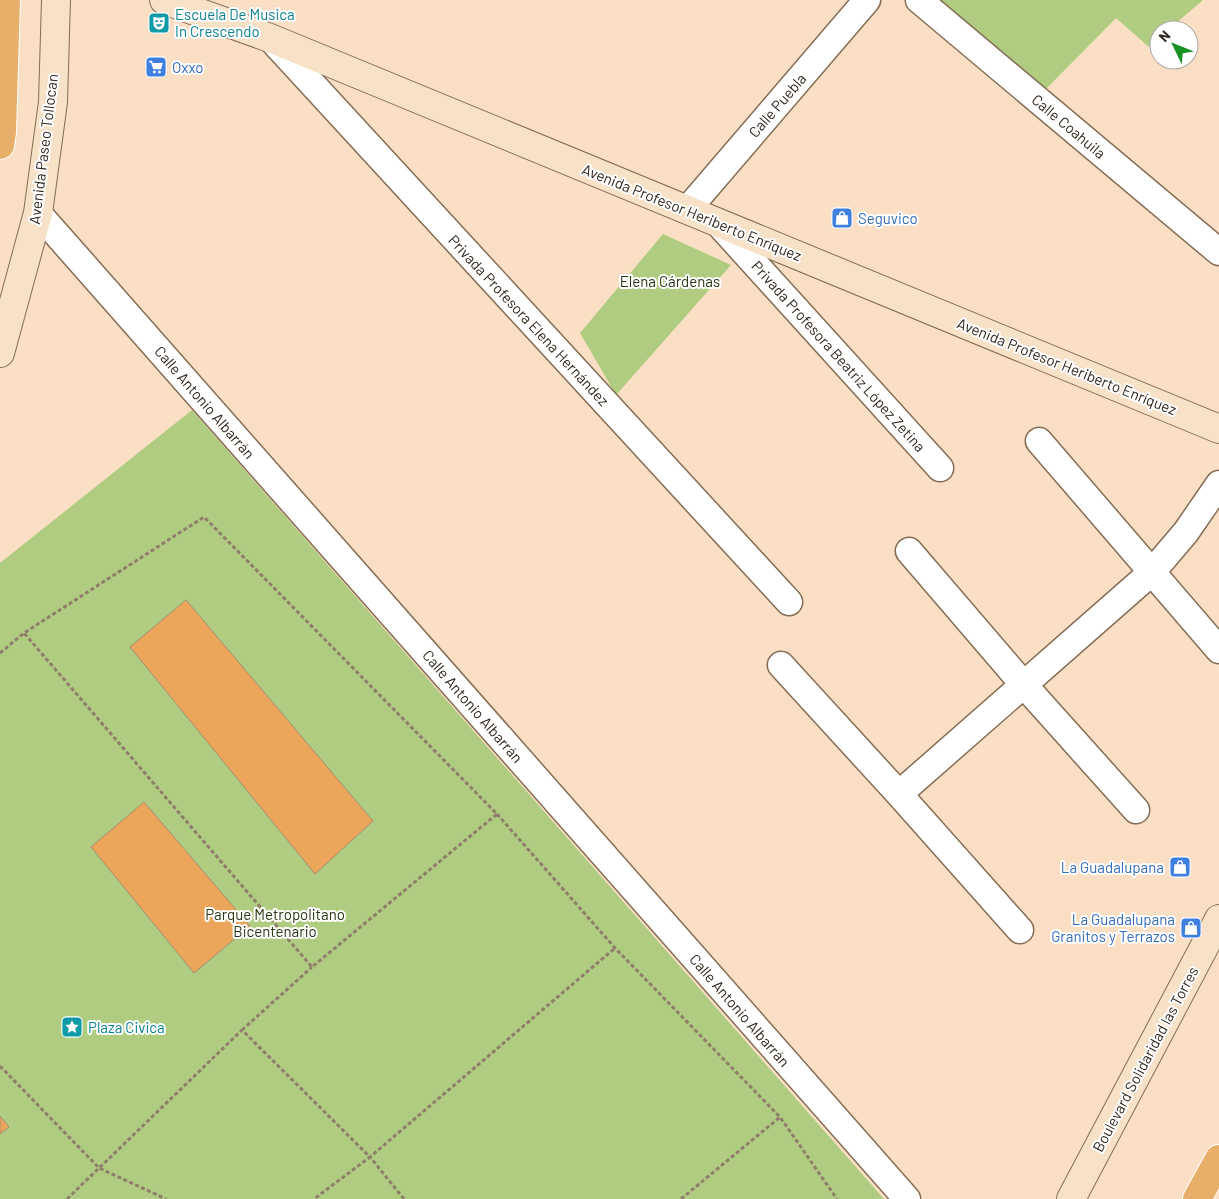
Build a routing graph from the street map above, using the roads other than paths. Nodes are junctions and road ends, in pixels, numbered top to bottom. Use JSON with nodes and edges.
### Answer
{"nodes":[{"id":1,"x":56,"y":0,"type":"edge"},
{"id":2,"x":164,"y":0,"type":"edge"},
{"id":3,"x":868,"y":0,"type":"edge"},
{"id":4,"x":919,"y":0,"type":"edge"},
{"id":5,"x":6,"y":5,"type":"edge"},
{"id":6,"x":270,"y":38,"type":"junction"},
{"id":7,"x":0,"y":145,"type":"edge"},
{"id":8,"x":687,"y":210,"type":"junction"},
{"id":9,"x":38,"y":212,"type":"junction"},
{"id":10,"x":717,"y":222,"type":"junction"},
{"id":11,"x":1219,"y":252,"type":"edge"},
{"id":12,"x":0,"y":353,"type":"edge"},
{"id":13,"x":1219,"y":429,"type":"edge"},
{"id":14,"x":1039,"y":441,"type":"dead end"},
{"id":15,"x":940,"y":468,"type":"dead end"},
{"id":16,"x":1219,"y":484,"type":"edge"},
{"id":17,"x":909,"y":551,"type":"dead end"},
{"id":18,"x":1152,"y":572,"type":"junction"},
{"id":19,"x":789,"y":602,"type":"dead end"},
{"id":20,"x":1219,"y":650,"type":"edge"},
{"id":21,"x":781,"y":665,"type":"dead end"},
{"id":22,"x":1024,"y":685,"type":"junction"},
{"id":23,"x":899,"y":794,"type":"junction"},
{"id":24,"x":1136,"y":810,"type":"dead end"},
{"id":25,"x":1219,"y":919,"type":"edge"},
{"id":26,"x":1020,"y":930,"type":"dead end"},
{"id":27,"x":1219,"y":1158,"type":"edge"},
{"id":28,"x":907,"y":1199,"type":"edge"},
{"id":29,"x":1071,"y":1199,"type":"edge"},
{"id":30,"x":1196,"y":1199,"type":"edge"}],
"edges":[{"from":1,"to":9,"type":"main road","name":"Avenida Paseo Tollocan"},
{"from":2,"to":6,"type":"main road","name":"Avenida Profesor Heriberto Enríquez"},
{"from":3,"to":8,"type":"street","name":"Calle Puebla"},
{"from":4,"to":11,"type":"street","name":"Calle Coahuila"},
{"from":5,"to":7,"type":"highway"},
{"from":6,"to":8,"type":"main road","name":"Avenida Profesor Heriberto Enríquez"},
{"from":6,"to":19,"type":"street","name":"Privada Profesora Elena Hernández"},
{"from":8,"to":10,"type":"main road","name":"Avenida Profesor Heriberto Enríquez"},
{"from":9,"to":12,"type":"main road","name":"Avenida Paseo Tollocan"},
{"from":9,"to":28,"type":"street","name":"Calle Antonio Albarrán"},
{"from":10,"to":13,"type":"main road","name":"Avenida Profesor Heriberto Enríquez"},
{"from":10,"to":15,"type":"street","name":"Privada Profesora Beatriz López Zetina"},
{"from":14,"to":18,"type":"street"},
{"from":16,"to":18,"type":"street"},
{"from":17,"to":22,"type":"street"},
{"from":18,"to":20,"type":"street"},
{"from":18,"to":22,"type":"street"},
{"from":21,"to":23,"type":"street"},
{"from":22,"to":23,"type":"street"},
{"from":22,"to":24,"type":"street"},
{"from":23,"to":26,"type":"street"},
{"from":25,"to":29,"type":"main road","name":"Boulevard Solidaridad las Torres"},
{"from":27,"to":30,"type":"highway"}]}
